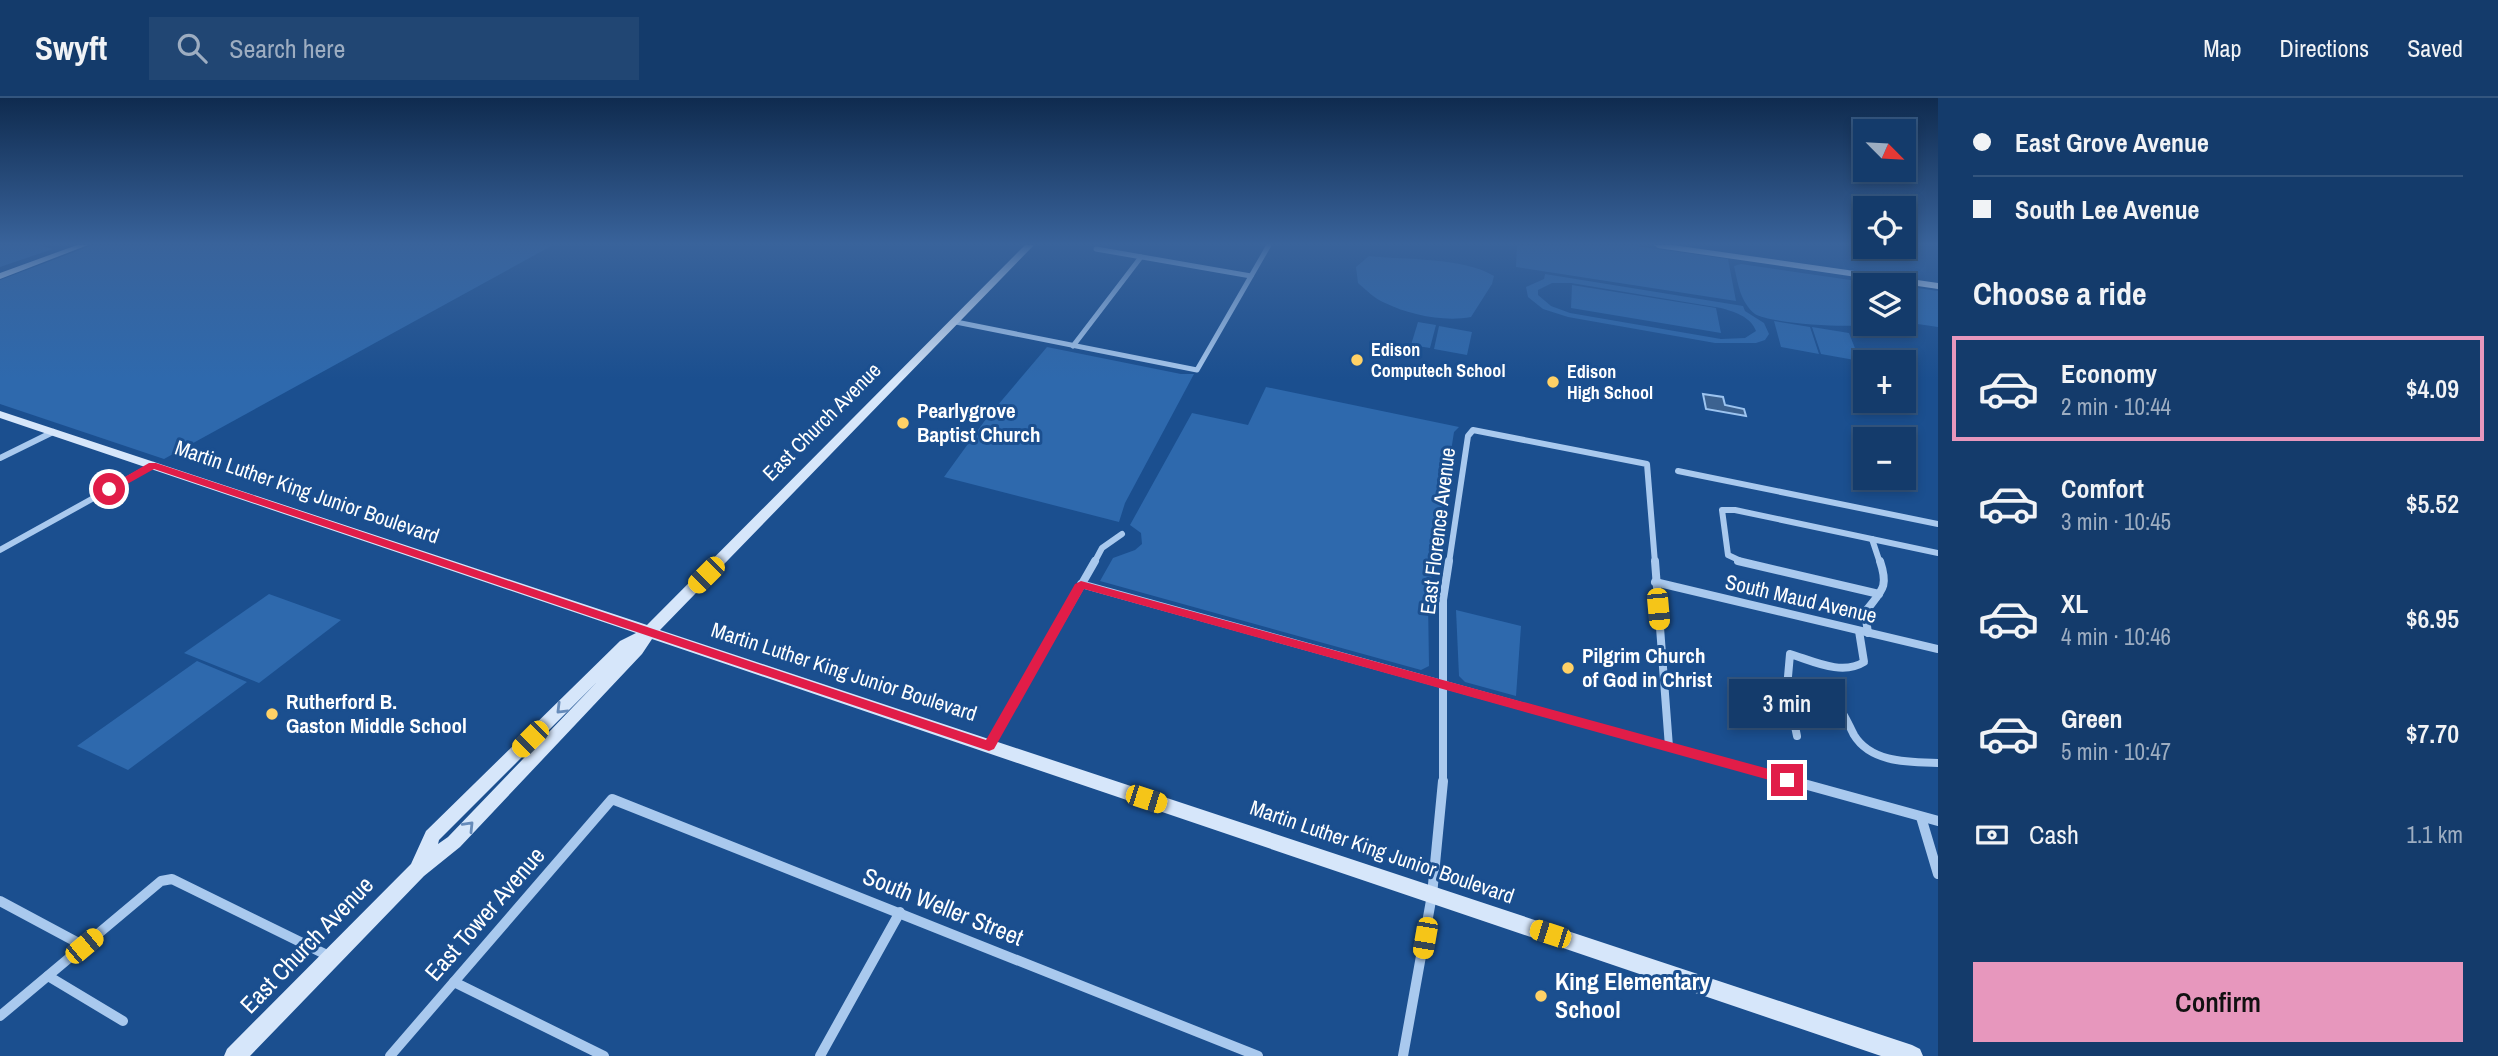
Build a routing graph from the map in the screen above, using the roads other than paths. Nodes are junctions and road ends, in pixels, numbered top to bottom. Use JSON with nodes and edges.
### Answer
{"nodes":[{"id":1,"x":987,"y":290,"type":"edge"},
{"id":2,"x":1116,"y":290,"type":"edge"},
{"id":3,"x":1242,"y":290,"type":"edge"},
{"id":4,"x":956,"y":322,"type":"junction"},
{"id":5,"x":1073,"y":345,"type":"junction"},
{"id":6,"x":0,"y":414,"type":"edge"},
{"id":7,"x":53,"y":432,"type":"junction"},
{"id":8,"x":0,"y":458,"type":"edge"},
{"id":9,"x":153,"y":466,"type":"junction"},
{"id":10,"x":1678,"y":471,"type":"dead end"},
{"id":11,"x":1938,"y":523,"type":"edge"},
{"id":12,"x":1122,"y":534,"type":"dead end"},
{"id":13,"x":1872,"y":539,"type":"junction"},
{"id":14,"x":0,"y":550,"type":"edge"},
{"id":15,"x":1938,"y":553,"type":"edge"},
{"id":16,"x":1655,"y":582,"type":"junction"},
{"id":17,"x":1081,"y":584,"type":"junction"},
{"id":18,"x":1879,"y":594,"type":"junction"},
{"id":19,"x":1863,"y":631,"type":"junction"},
{"id":20,"x":648,"y":633,"type":"junction"},
{"id":21,"x":1938,"y":649,"type":"edge"},
{"id":22,"x":1445,"y":685,"type":"junction"},
{"id":23,"x":1787,"y":688,"type":"junction"},
{"id":24,"x":1797,"y":736,"type":"dead end"},
{"id":25,"x":989,"y":746,"type":"junction"},
{"id":26,"x":1669,"y":747,"type":"junction"},
{"id":27,"x":1938,"y":763,"type":"edge"},
{"id":28,"x":612,"y":799,"type":"joint"},
{"id":29,"x":1921,"y":817,"type":"junction"},
{"id":30,"x":1938,"y":821,"type":"edge"},
{"id":31,"x":1938,"y":874,"type":"edge"},
{"id":32,"x":1432,"y":895,"type":"junction"},
{"id":33,"x":0,"y":901,"type":"edge"},
{"id":34,"x":900,"y":912,"type":"junction"},
{"id":35,"x":84,"y":946,"type":"junction"},
{"id":36,"x":331,"y":958,"type":"junction"},
{"id":37,"x":48,"y":976,"type":"junction"},
{"id":38,"x":454,"y":982,"type":"junction"},
{"id":39,"x":0,"y":1016,"type":"edge"},
{"id":40,"x":123,"y":1021,"type":"dead end"},
{"id":41,"x":235,"y":1056,"type":"edge"},
{"id":42,"x":390,"y":1056,"type":"edge"},
{"id":43,"x":604,"y":1056,"type":"edge"},
{"id":44,"x":820,"y":1056,"type":"edge"},
{"id":45,"x":1258,"y":1056,"type":"edge"},
{"id":46,"x":1403,"y":1056,"type":"edge"},
{"id":47,"x":1912,"y":1056,"type":"edge"}],
"edges":[{"from":1,"to":4,"type":"street","name":"East Church Avenue"},
{"from":2,"to":5,"type":"street"},
{"from":3,"to":5,"type":"street"},
{"from":4,"to":5,"type":"street"},
{"from":4,"to":20,"type":"street","name":"East Church Avenue"},
{"from":6,"to":7,"type":"street","name":"Martin Luther King Junior Boulevard"},
{"from":7,"to":8,"type":"street"},
{"from":7,"to":9,"type":"street","name":"Martin Luther King Junior Boulevard"},
{"from":9,"to":14,"type":"street"},
{"from":9,"to":20,"type":"street","name":"Martin Luther King Junior Boulevard"},
{"from":10,"to":11,"type":"street"},
{"from":12,"to":17,"type":"street"},
{"from":13,"to":15,"type":"street"},
{"from":13,"to":18,"type":"street"},
{"from":13,"to":18,"type":"street"},
{"from":16,"to":19,"type":"street","name":"South Maud Avenue"},
{"from":16,"to":22,"type":"street","name":"East Florence Avenue"},
{"from":16,"to":26,"type":"street"},
{"from":17,"to":22,"type":"street"},
{"from":17,"to":25,"type":"street"},
{"from":18,"to":19,"type":"street"},
{"from":19,"to":21,"type":"street","name":"South Maud Avenue"},
{"from":19,"to":23,"type":"street"},
{"from":20,"to":25,"type":"street","name":"Martin Luther King Junior Boulevard"},
{"from":20,"to":36,"type":"street","name":"East Church Avenue"},
{"from":22,"to":26,"type":"street"},
{"from":22,"to":32,"type":"street","name":"East Florence Avenue"},
{"from":23,"to":24,"type":"street"},
{"from":23,"to":27,"type":"street"},
{"from":25,"to":32,"type":"street","name":"Martin Luther King Junior Boulevard"},
{"from":26,"to":29,"type":"street"},
{"from":28,"to":34,"type":"street","name":"South Weller Street"},
{"from":28,"to":38,"type":"street","name":"East Tower Avenue"},
{"from":29,"to":30,"type":"street"},
{"from":29,"to":31,"type":"street"},
{"from":32,"to":46,"type":"street","name":"East Florence Avenue"},
{"from":32,"to":47,"type":"street","name":"Martin Luther King Junior Boulevard"},
{"from":33,"to":35,"type":"street"},
{"from":34,"to":44,"type":"street"},
{"from":34,"to":45,"type":"street","name":"South Weller Street"},
{"from":35,"to":36,"type":"street"},
{"from":35,"to":37,"type":"street"},
{"from":36,"to":41,"type":"street","name":"East Church Avenue"},
{"from":37,"to":39,"type":"street"},
{"from":37,"to":40,"type":"street"},
{"from":38,"to":42,"type":"street","name":"East Tower Avenue"},
{"from":38,"to":43,"type":"street"}]}
